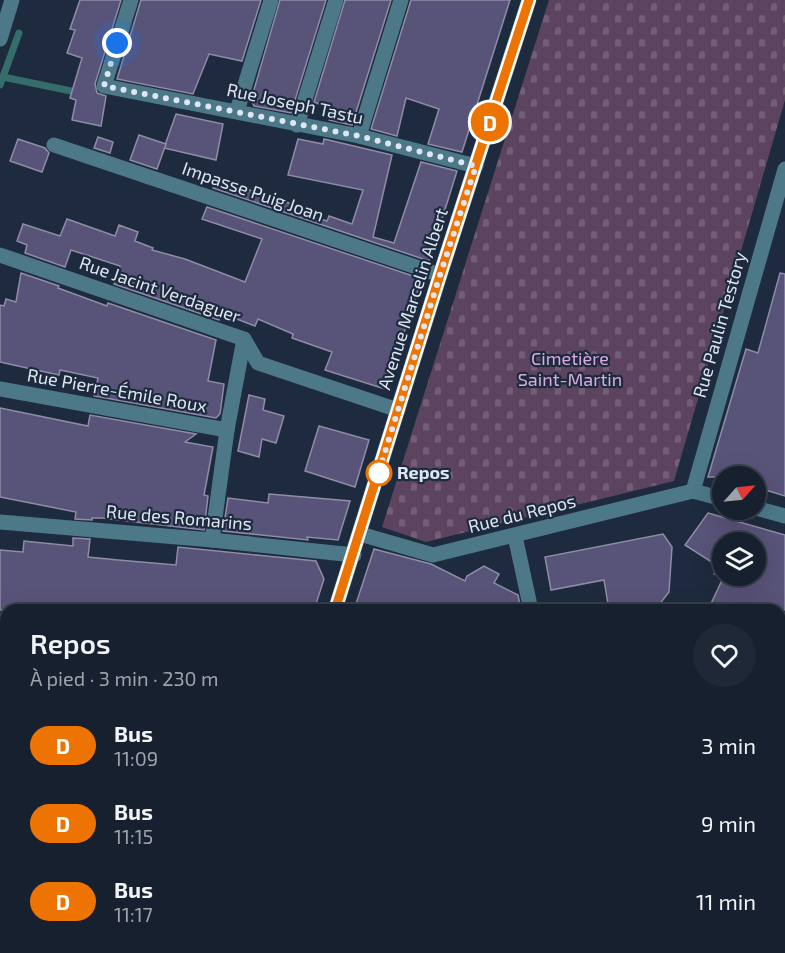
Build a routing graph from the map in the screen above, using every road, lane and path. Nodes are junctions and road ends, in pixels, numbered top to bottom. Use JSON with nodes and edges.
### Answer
{"nodes":[{"id":1,"x":12,"y":0,"type":"edge"},
{"id":2,"x":130,"y":0,"type":"edge"},
{"id":3,"x":271,"y":0,"type":"edge"},
{"id":4,"x":336,"y":0,"type":"edge"},
{"id":5,"x":401,"y":0,"type":"edge"},
{"id":6,"x":529,"y":0,"type":"edge"},
{"id":7,"x":0,"y":39,"type":"edge"},
{"id":8,"x":237,"y":111,"type":"junction"},
{"id":9,"x":297,"y":125,"type":"junction"},
{"id":10,"x":359,"y":136,"type":"junction"},
{"id":11,"x":54,"y":145,"type":"dead end"},
{"id":12,"x":476,"y":166,"type":"junction"},
{"id":13,"x":785,"y":169,"type":"edge"},
{"id":14,"x":0,"y":255,"type":"edge"},
{"id":15,"x":440,"y":275,"type":"junction"},
{"id":16,"x":244,"y":339,"type":"junction"},
{"id":17,"x":0,"y":389,"type":"edge"},
{"id":18,"x":398,"y":410,"type":"junction"},
{"id":19,"x":227,"y":430,"type":"junction"},
{"id":20,"x":693,"y":491,"type":"junction"},
{"id":21,"x":712,"y":496,"type":"edge"},
{"id":22,"x":766,"y":511,"type":"edge"},
{"id":23,"x":785,"y":516,"type":"edge"},
{"id":24,"x":0,"y":522,"type":"edge"},
{"id":25,"x":360,"y":534,"type":"junction"},
{"id":26,"x":515,"y":536,"type":"junction"},
{"id":27,"x":212,"y":540,"type":"junction"},
{"id":28,"x":354,"y":555,"type":"junction"},
{"id":29,"x":337,"y":604,"type":"edge"},
{"id":30,"x":530,"y":604,"type":"edge"}],
"edges":[{"from":1,"to":7,"type":"street"},
{"from":2,"to":8,"type":"street","name":"Rue Joseph Tastu"},
{"from":3,"to":8,"type":"street"},
{"from":4,"to":9,"type":"street"},
{"from":5,"to":10,"type":"street"},
{"from":6,"to":12,"type":"street","name":"Avenue Marcelin Albert"},
{"from":8,"to":9,"type":"street","name":"Rue Joseph Tastu"},
{"from":9,"to":10,"type":"street","name":"Rue Joseph Tastu"},
{"from":10,"to":12,"type":"street","name":"Rue Joseph Tastu"},
{"from":11,"to":15,"type":"street","name":"Impasse Puig Joan"},
{"from":12,"to":15,"type":"street","name":"Avenue Marcelin Albert"},
{"from":13,"to":20,"type":"street","name":"Rue Paulin Testory"},
{"from":14,"to":16,"type":"street","name":"Rue Jacint Verdaguer"},
{"from":15,"to":18,"type":"street","name":"Avenue Marcelin Albert"},
{"from":16,"to":18,"type":"street","name":"Rue Jacint Verdaguer"},
{"from":16,"to":19,"type":"street"},
{"from":17,"to":19,"type":"street","name":"Rue Pierre-Émile Roux"},
{"from":18,"to":25,"type":"street","name":"Avenue Marcelin Albert"},
{"from":19,"to":27,"type":"street"},
{"from":20,"to":21,"type":"street"},
{"from":20,"to":26,"type":"street","name":"Rue du Repos"},
{"from":22,"to":23,"type":"street"},
{"from":24,"to":27,"type":"street","name":"Rue des Romarins"},
{"from":25,"to":26,"type":"street","name":"Rue du Repos"},
{"from":25,"to":28,"type":"street","name":"Avenue Marcelin Albert"},
{"from":26,"to":30,"type":"street"},
{"from":27,"to":28,"type":"street","name":"Rue des Romarins"},
{"from":28,"to":29,"type":"street","name":"Avenue Marcelin Albert"}]}
